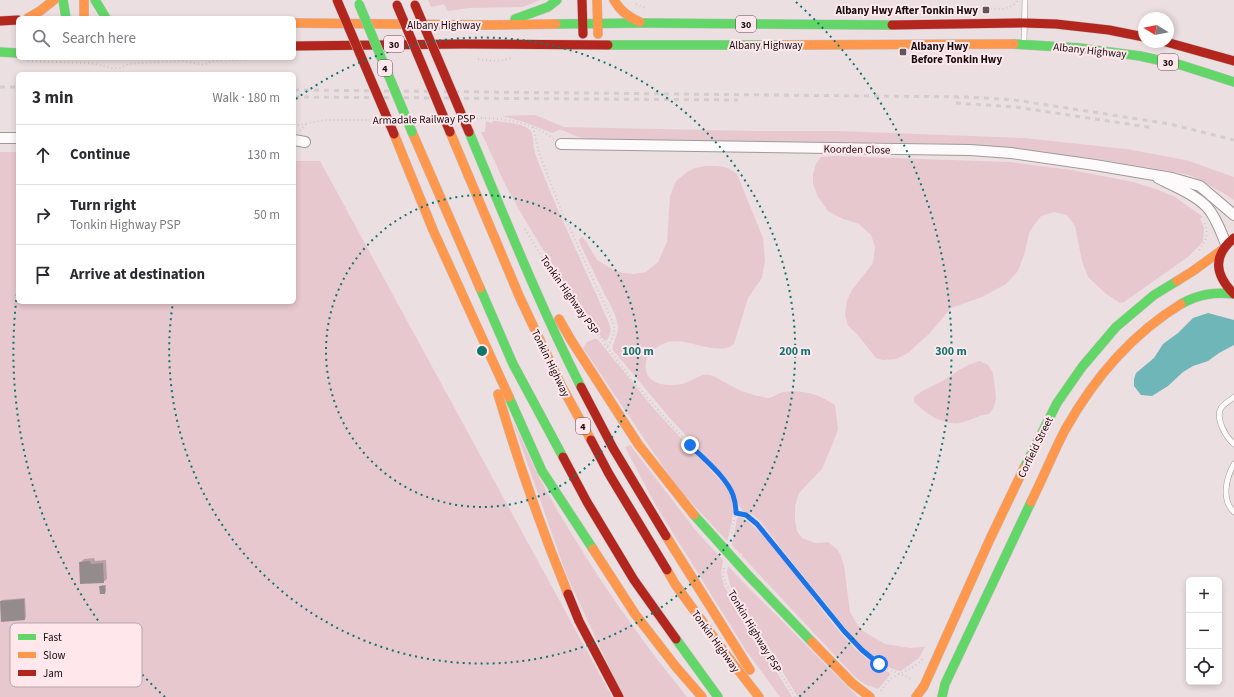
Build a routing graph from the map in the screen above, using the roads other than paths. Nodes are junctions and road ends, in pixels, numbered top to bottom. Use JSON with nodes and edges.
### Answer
{"nodes":[{"id":1,"x":54,"y":0,"type":"edge"},
{"id":2,"x":63,"y":0,"type":"edge"},
{"id":3,"x":84,"y":0,"type":"edge"},
{"id":4,"x":95,"y":0,"type":"edge"},
{"id":5,"x":337,"y":0,"type":"edge"},
{"id":6,"x":557,"y":0,"type":"edge"},
{"id":7,"x":582,"y":0,"type":"edge"},
{"id":8,"x":597,"y":0,"type":"edge"},
{"id":9,"x":614,"y":0,"type":"edge"},
{"id":10,"x":1025,"y":0,"type":"edge"},
{"id":11,"x":358,"y":2,"type":"edge"},
{"id":12,"x":414,"y":2,"type":"edge"},
{"id":13,"x":396,"y":3,"type":"edge"},
{"id":14,"x":32,"y":16,"type":"edge"},
{"id":15,"x":66,"y":16,"type":"edge"},
{"id":16,"x":84,"y":16,"type":"edge"},
{"id":17,"x":105,"y":16,"type":"edge"},
{"id":18,"x":16,"y":20,"type":"edge"},
{"id":19,"x":0,"y":21,"type":"edge"},
{"id":20,"x":296,"y":23,"type":"edge"},
{"id":21,"x":583,"y":23,"type":"junction"},
{"id":22,"x":597,"y":23,"type":"junction"},
{"id":23,"x":642,"y":23,"type":"junction"},
{"id":24,"x":1024,"y":23,"type":"junction"},
{"id":25,"x":489,"y":25,"type":"junction"},
{"id":26,"x":0,"y":26,"type":"edge"},
{"id":27,"x":16,"y":26,"type":"edge"},
{"id":28,"x":1138,"y":36,"type":"edge"},
{"id":29,"x":584,"y":44,"type":"junction"},
{"id":30,"x":600,"y":44,"type":"junction"},
{"id":31,"x":1024,"y":44,"type":"junction"},
{"id":32,"x":1174,"y":44,"type":"edge"},
{"id":33,"x":296,"y":46,"type":"edge"},
{"id":34,"x":0,"y":52,"type":"edge"},
{"id":35,"x":16,"y":53,"type":"edge"},
{"id":36,"x":1234,"y":60,"type":"edge"},
{"id":37,"x":1234,"y":82,"type":"edge"},
{"id":38,"x":0,"y":138,"type":"edge"},
{"id":39,"x":16,"y":138,"type":"edge"},
{"id":40,"x":296,"y":140,"type":"edge"},
{"id":41,"x":305,"y":142,"type":"dead end"},
{"id":42,"x":561,"y":144,"type":"dead end"},
{"id":43,"x":1151,"y":174,"type":"junction"},
{"id":44,"x":1234,"y":215,"type":"edge"},
{"id":45,"x":508,"y":226,"type":"junction"},
{"id":46,"x":1227,"y":244,"type":"edge"},
{"id":47,"x":1234,"y":294,"type":"edge"},
{"id":48,"x":482,"y":338,"type":"junction"},
{"id":49,"x":1234,"y":398,"type":"edge"},
{"id":50,"x":1234,"y":444,"type":"edge"},
{"id":51,"x":1234,"y":464,"type":"edge"},
{"id":52,"x":1234,"y":512,"type":"edge"},
{"id":53,"x":619,"y":697,"type":"edge"},
{"id":54,"x":702,"y":697,"type":"edge"},
{"id":55,"x":718,"y":697,"type":"edge"},
{"id":56,"x":759,"y":697,"type":"edge"},
{"id":57,"x":767,"y":697,"type":"edge"},
{"id":58,"x":870,"y":697,"type":"edge"},
{"id":59,"x":916,"y":697,"type":"edge"},
{"id":60,"x":942,"y":697,"type":"edge"}],
"edges":[{"from":1,"to":14,"type":"main road"},
{"from":2,"to":15,"type":"main road"},
{"from":3,"to":16,"type":"main road"},
{"from":4,"to":17,"type":"main road"},
{"from":5,"to":48,"type":"main road","bridge":true},
{"from":6,"to":25,"type":"main road"},
{"from":7,"to":21,"type":"main road"},
{"from":8,"to":22,"type":"main road"},
{"from":9,"to":23,"type":"main road"},
{"from":10,"to":24,"type":"lane"},
{"from":11,"to":55,"type":"main road","number":"4","bridge":true},
{"from":12,"to":45,"type":"main road","bridge":true},
{"from":13,"to":56,"type":"main road","name":"Tonkin Highway","number":"4","bridge":true},
{"from":18,"to":19,"type":"main road"},
{"from":20,"to":25,"type":"main road","name":"Albany Highway","number":"30"},
{"from":21,"to":22,"type":"main road","name":"Albany Highway","number":"30"},
{"from":21,"to":25,"type":"main road","name":"Albany Highway","number":"30"},
{"from":21,"to":29,"type":"main road"},
{"from":22,"to":23,"type":"main road","name":"Albany Highway","number":"30"},
{"from":22,"to":30,"type":"main road"},
{"from":23,"to":24,"type":"main road","name":"Albany Highway","number":"30"},
{"from":24,"to":28,"type":"main road","name":"Albany Highway","number":"30"},
{"from":24,"to":31,"type":"lane"},
{"from":26,"to":27,"type":"main road"},
{"from":29,"to":30,"type":"main road","name":"Albany Highway","number":"30"},
{"from":29,"to":33,"type":"main road","name":"Albany Highway","number":"30"},
{"from":30,"to":31,"type":"main road","name":"Albany Highway","number":"30"},
{"from":31,"to":37,"type":"main road","name":"Albany Highway","number":"30"},
{"from":32,"to":36,"type":"main road","number":"30"},
{"from":34,"to":35,"type":"main road"},
{"from":38,"to":39,"type":"street"},
{"from":40,"to":41,"type":"street"},
{"from":42,"to":43,"type":"street","name":"Koorden Close"},
{"from":43,"to":44,"type":"street","name":"Koorden Close"},
{"from":43,"to":46,"type":"street","name":"Koorden Close"},
{"from":45,"to":57,"type":"main road"},
{"from":45,"to":58,"type":"main road"},
{"from":46,"to":47,"type":"main road"},
{"from":46,"to":59,"type":"main road","name":"Corfield Street"},
{"from":47,"to":60,"type":"main road","name":"Corfield Street"},
{"from":48,"to":53,"type":"main road"},
{"from":48,"to":54,"type":"main road"},
{"from":49,"to":50,"type":"lane"},
{"from":51,"to":52,"type":"lane"}]}
